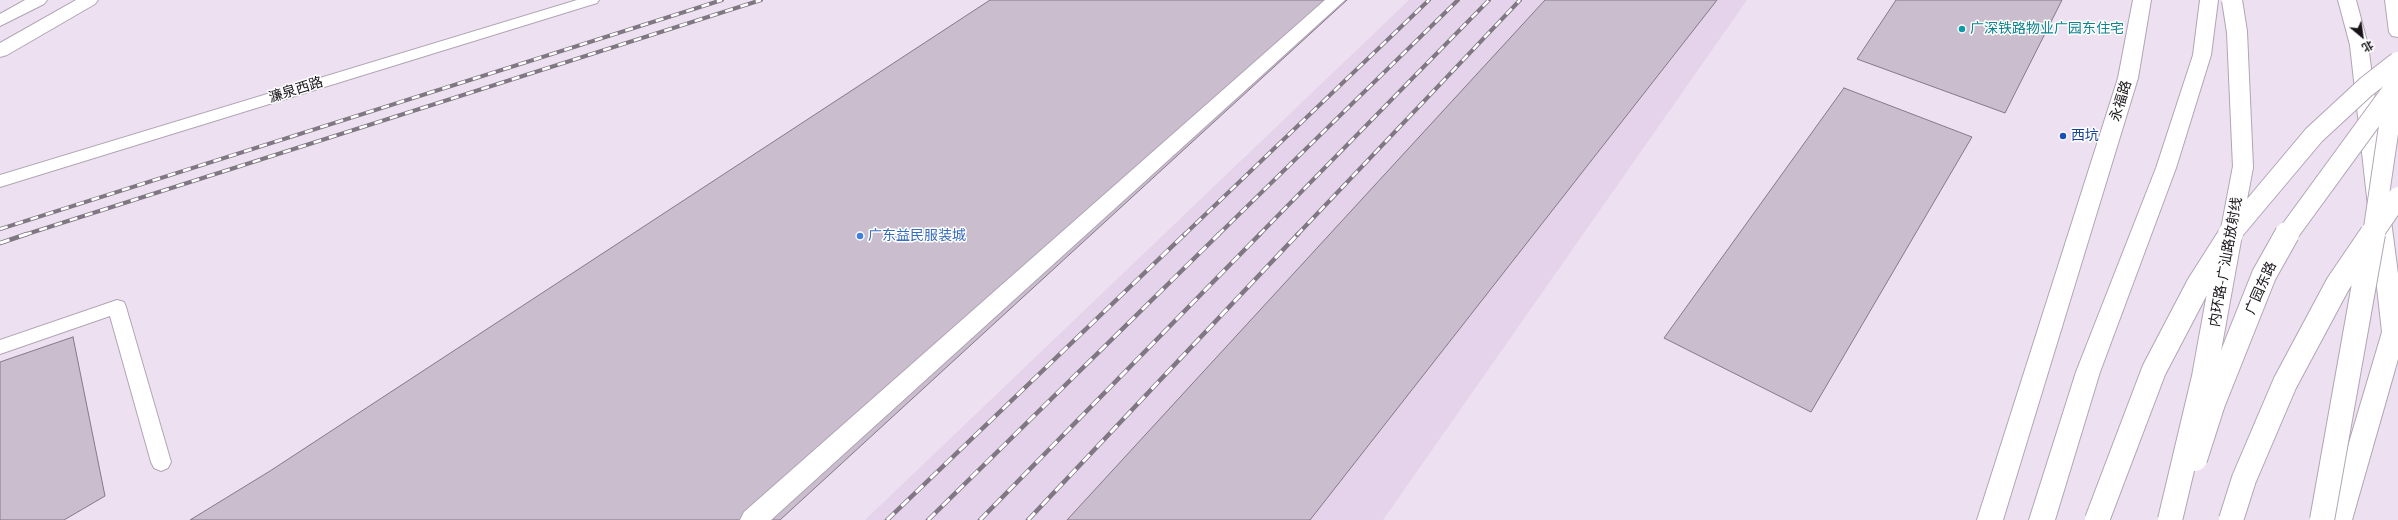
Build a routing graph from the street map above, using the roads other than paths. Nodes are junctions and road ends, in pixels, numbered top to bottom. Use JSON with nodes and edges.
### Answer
{"nodes":[{"id":1,"x":38,"y":0,"type":"edge"},
{"id":2,"x":89,"y":0,"type":"edge"},
{"id":3,"x":592,"y":0,"type":"edge"},
{"id":4,"x":1336,"y":0,"type":"edge"},
{"id":5,"x":2142,"y":0,"type":"edge"},
{"id":6,"x":2208,"y":0,"type":"edge"},
{"id":7,"x":2232,"y":0,"type":"edge"},
{"id":8,"x":2347,"y":0,"type":"edge"},
{"id":9,"x":2394,"y":0,"type":"edge"},
{"id":10,"x":0,"y":21,"type":"edge"},
{"id":11,"x":2398,"y":32,"type":"edge"},
{"id":12,"x":0,"y":51,"type":"edge"},
{"id":13,"x":2398,"y":64,"type":"edge"},
{"id":14,"x":2398,"y":84,"type":"edge"},
{"id":15,"x":0,"y":181,"type":"edge"},
{"id":16,"x":2398,"y":198,"type":"edge"},
{"id":17,"x":2396,"y":328,"type":"edge"},
{"id":18,"x":0,"y":347,"type":"edge"},
{"id":19,"x":161,"y":462,"type":"dead end"},
{"id":20,"x":753,"y":520,"type":"edge"},
{"id":21,"x":1990,"y":520,"type":"edge"},
{"id":22,"x":2042,"y":520,"type":"edge"},
{"id":23,"x":2097,"y":520,"type":"edge"},
{"id":24,"x":2170,"y":520,"type":"edge"},
{"id":25,"x":2179,"y":520,"type":"edge"},
{"id":26,"x":2231,"y":520,"type":"edge"},
{"id":27,"x":2322,"y":520,"type":"edge"},
{"id":28,"x":2339,"y":520,"type":"edge"}],
"edges":[{"from":1,"to":10,"type":"main road"},
{"from":2,"to":12,"type":"main road"},
{"from":3,"to":15,"type":"lane","name":"濂泉西路"},
{"from":4,"to":20,"type":"main road"},
{"from":5,"to":21,"type":"main road","name":"永福路"},
{"from":6,"to":22,"type":"main road"},
{"from":7,"to":24,"type":"main road","name":"内环路-广汕路放射线","bridge":true},
{"from":8,"to":17,"type":"main road"},
{"from":9,"to":11,"type":"main road"},
{"from":13,"to":23,"type":"main road","bridge":true},
{"from":13,"to":27,"type":"main road","bridge":true},
{"from":14,"to":25,"type":"main road","name":"广园东路","bridge":true},
{"from":16,"to":26,"type":"main road","bridge":true},
{"from":17,"to":28,"type":"main road"},
{"from":18,"to":19,"type":"lane"}]}
